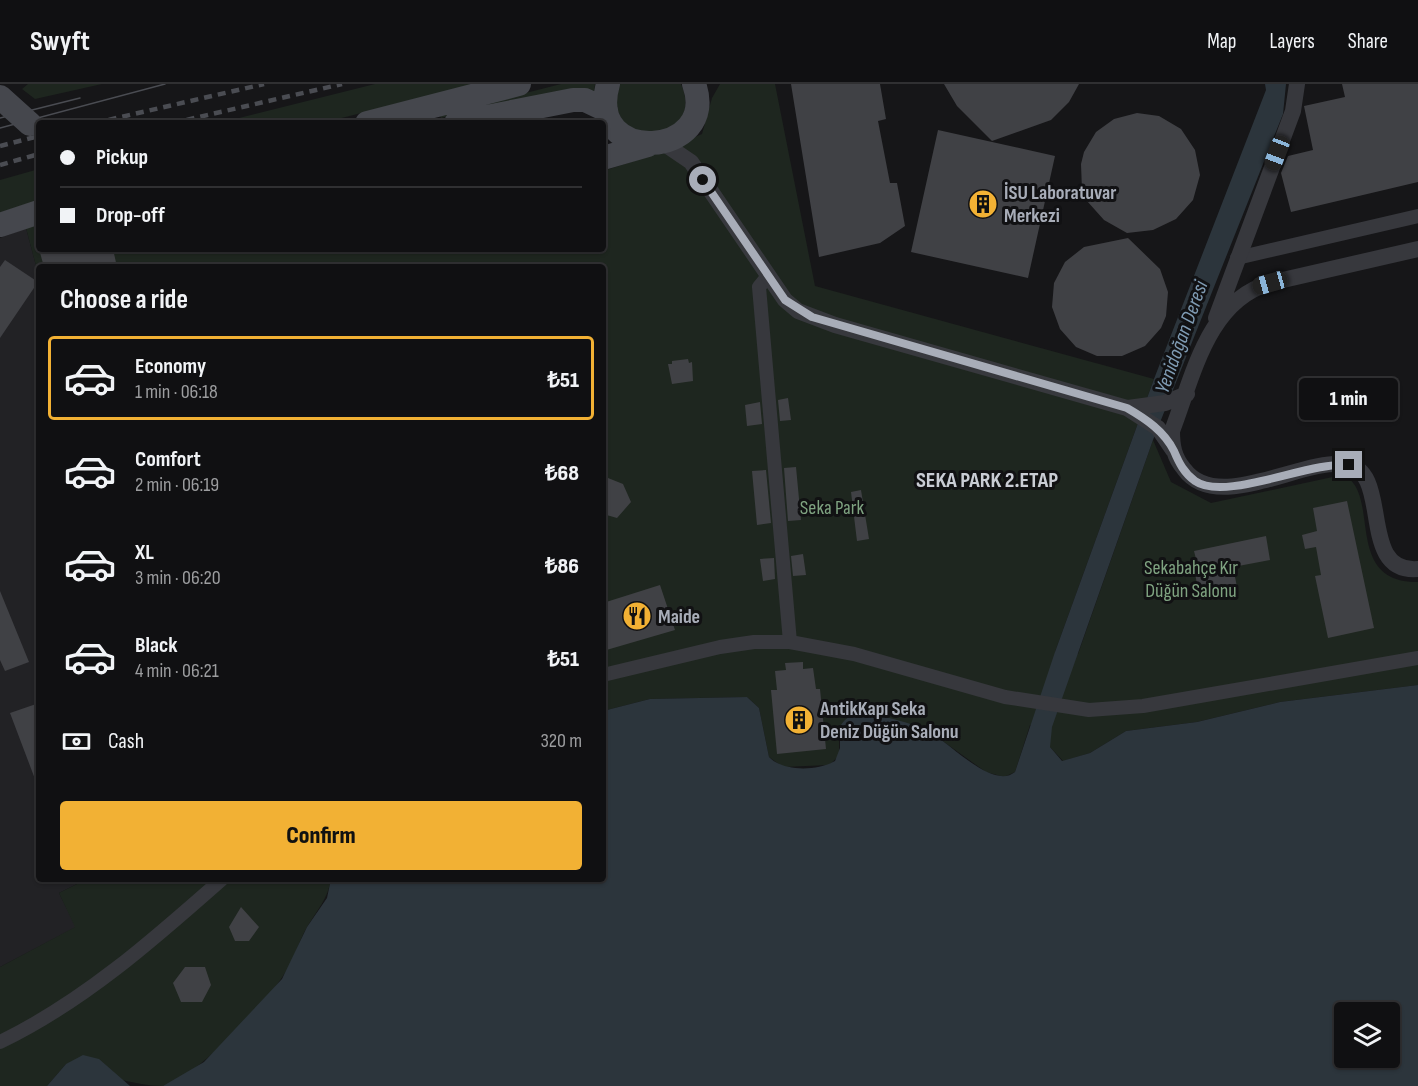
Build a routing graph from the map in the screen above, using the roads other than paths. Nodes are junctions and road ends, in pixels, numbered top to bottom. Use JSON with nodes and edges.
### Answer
{"nodes":[{"id":1,"x":519,"y":84,"type":"edge"},
{"id":2,"x":608,"y":84,"type":"edge"},
{"id":3,"x":1297,"y":84,"type":"edge"},
{"id":4,"x":696,"y":86,"type":"edge"},
{"id":5,"x":3,"y":94,"type":"edge"},
{"id":6,"x":379,"y":120,"type":"edge"},
{"id":7,"x":471,"y":120,"type":"edge"},
{"id":8,"x":602,"y":120,"type":"edge"},
{"id":9,"x":606,"y":120,"type":"edge"},
{"id":10,"x":606,"y":124,"type":"edge"},
{"id":11,"x":688,"y":125,"type":"junction"},
{"id":12,"x":36,"y":130,"type":"edge"},
{"id":13,"x":656,"y":144,"type":"junction"},
{"id":14,"x":606,"y":157,"type":"edge"},
{"id":15,"x":692,"y":162,"type":"junction"},
{"id":16,"x":36,"y":213,"type":"edge"},
{"id":17,"x":1418,"y":216,"type":"edge"},
{"id":18,"x":0,"y":225,"type":"edge"},
{"id":19,"x":1418,"y":249,"type":"edge"},
{"id":20,"x":1237,"y":258,"type":"junction"},
{"id":21,"x":768,"y":276,"type":"junction"},
{"id":22,"x":1213,"y":327,"type":"junction"},
{"id":23,"x":1186,"y":394,"type":"junction"},
{"id":24,"x":1153,"y":409,"type":"junction"},
{"id":25,"x":1174,"y":451,"type":"junction"},
{"id":26,"x":1418,"y":569,"type":"edge"},
{"id":27,"x":790,"y":642,"type":"junction"},
{"id":28,"x":1418,"y":658,"type":"edge"},
{"id":29,"x":606,"y":674,"type":"edge"},
{"id":30,"x":219,"y":882,"type":"edge"},
{"id":31,"x":0,"y":1042,"type":"edge"}],
"edges":[{"from":1,"to":6,"type":"main road"},
{"from":2,"to":9,"type":"main road"},
{"from":3,"to":20,"type":"street"},
{"from":4,"to":11,"type":"main road"},
{"from":5,"to":12,"type":"main road","bridge":true},
{"from":7,"to":8,"type":"main road"},
{"from":10,"to":13,"type":"main road"},
{"from":11,"to":13,"type":"main road"},
{"from":11,"to":15,"type":"street"},
{"from":13,"to":14,"type":"main road"},
{"from":13,"to":15,"type":"street"},
{"from":15,"to":21,"type":"street"},
{"from":16,"to":18,"type":"main road"},
{"from":17,"to":20,"type":"street"},
{"from":19,"to":22,"type":"street"},
{"from":20,"to":22,"type":"street"},
{"from":21,"to":24,"type":"street"},
{"from":21,"to":27,"type":"street"},
{"from":22,"to":23,"type":"street"},
{"from":23,"to":24,"type":"street"},
{"from":23,"to":25,"type":"street"},
{"from":24,"to":25,"type":"street"},
{"from":25,"to":26,"type":"street"},
{"from":27,"to":28,"type":"street"},
{"from":27,"to":29,"type":"street"},
{"from":30,"to":31,"type":"street"}]}
